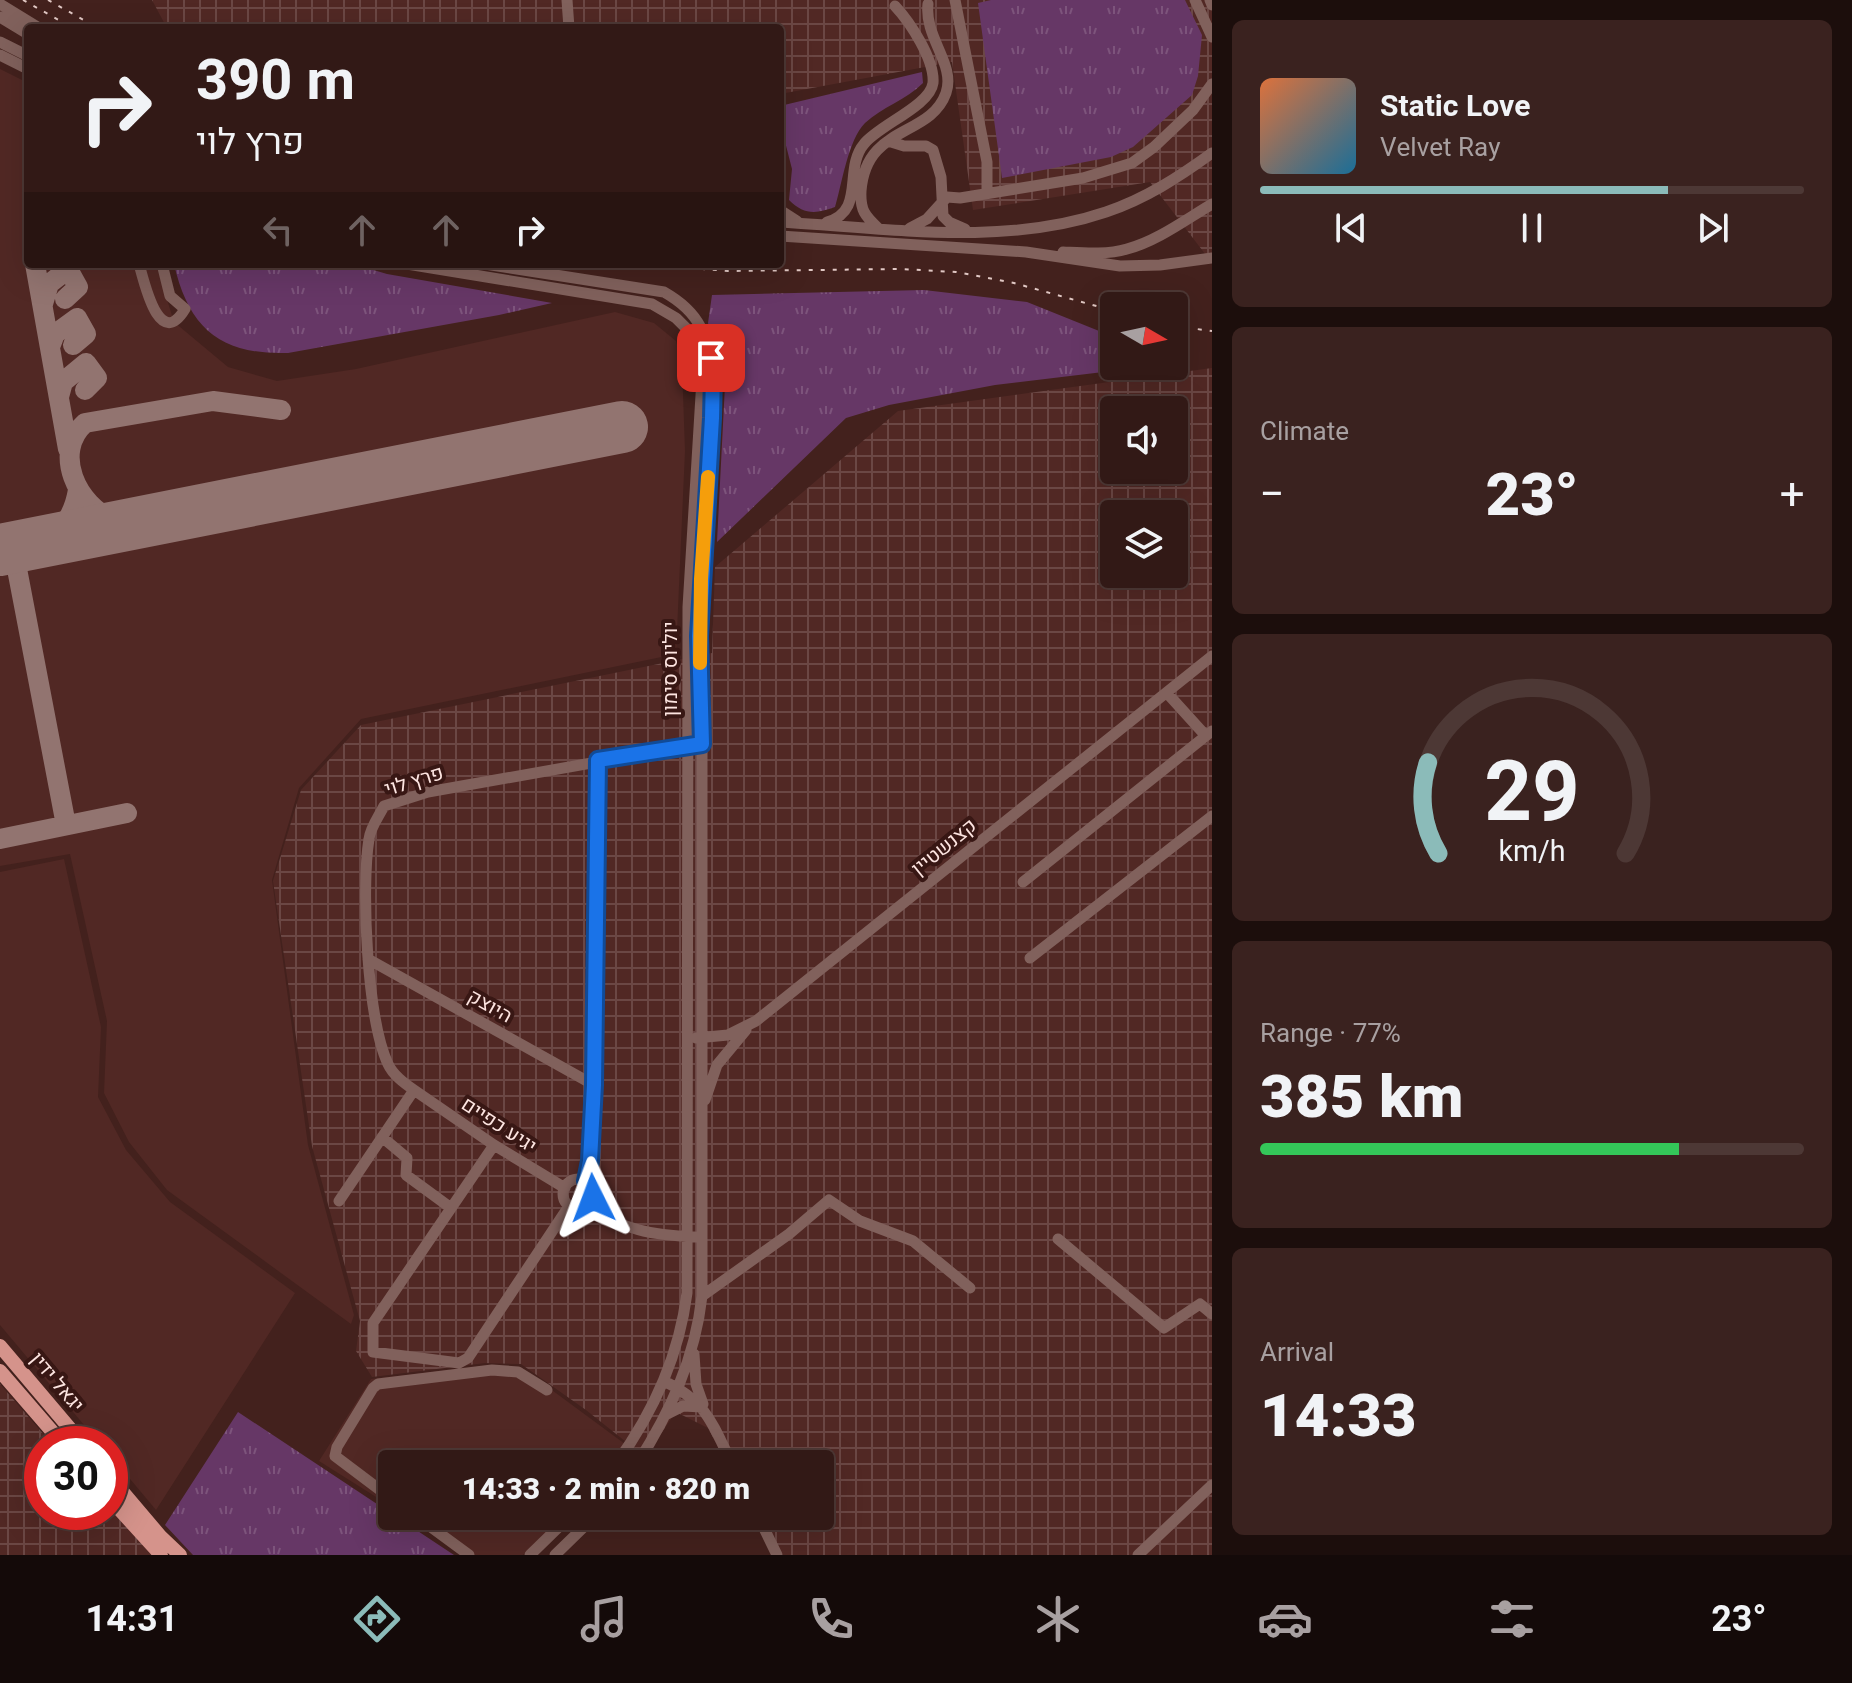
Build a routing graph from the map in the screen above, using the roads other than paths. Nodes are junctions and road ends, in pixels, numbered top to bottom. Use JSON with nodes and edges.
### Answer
{"nodes":[{"id":1,"x":567,"y":0,"type":"edge"},
{"id":2,"x":955,"y":0,"type":"edge"},
{"id":3,"x":1195,"y":0,"type":"edge"},
{"id":4,"x":930,"y":2,"type":"edge"},
{"id":5,"x":893,"y":3,"type":"edge"},
{"id":6,"x":0,"y":4,"type":"edge"},
{"id":7,"x":0,"y":17,"type":"edge"},
{"id":8,"x":32,"y":24,"type":"edge"},
{"id":9,"x":569,"y":24,"type":"edge"},
{"id":10,"x":24,"y":32,"type":"edge"},
{"id":11,"x":1212,"y":37,"type":"edge"},
{"id":12,"x":0,"y":42,"type":"edge"},
{"id":13,"x":24,"y":54,"type":"edge"},
{"id":14,"x":0,"y":55,"type":"edge"},
{"id":15,"x":24,"y":67,"type":"edge"},
{"id":16,"x":1212,"y":84,"type":"edge"},
{"id":17,"x":909,"y":127,"type":"junction"},
{"id":18,"x":888,"y":141,"type":"junction"},
{"id":19,"x":910,"y":146,"type":"junction"},
{"id":20,"x":1208,"y":158,"type":"edge"},
{"id":21,"x":987,"y":193,"type":"junction"},
{"id":22,"x":944,"y":200,"type":"junction"},
{"id":23,"x":1212,"y":204,"type":"edge"},
{"id":24,"x":784,"y":212,"type":"edge"},
{"id":25,"x":784,"y":222,"type":"edge"},
{"id":26,"x":801,"y":223,"type":"junction"},
{"id":27,"x":819,"y":224,"type":"junction"},
{"id":28,"x":879,"y":228,"type":"junction"},
{"id":29,"x":905,"y":230,"type":"junction"},
{"id":30,"x":969,"y":231,"type":"junction"},
{"id":31,"x":784,"y":236,"type":"edge"},
{"id":32,"x":1026,"y":252,"type":"junction"},
{"id":33,"x":1212,"y":258,"type":"edge"},
{"id":34,"x":140,"y":268,"type":"edge"},
{"id":35,"x":163,"y":268,"type":"edge"},
{"id":36,"x":432,"y":268,"type":"edge"},
{"id":37,"x":511,"y":268,"type":"edge"},
{"id":38,"x":1212,"y":656,"type":"edge"},
{"id":39,"x":1167,"y":693,"type":"junction"},
{"id":40,"x":687,"y":722,"type":"junction"},
{"id":41,"x":1209,"y":733,"type":"edge"},
{"id":42,"x":702,"y":744,"type":"junction"},
{"id":43,"x":687,"y":746,"type":"junction"},
{"id":44,"x":666,"y":749,"type":"junction"},
{"id":45,"x":598,"y":760,"type":"junction"},
{"id":46,"x":688,"y":764,"type":"junction"},
{"id":47,"x":1212,"y":816,"type":"edge"},
{"id":48,"x":1023,"y":882,"type":"dead end"},
{"id":49,"x":1030,"y":958,"type":"dead end"},
{"id":50,"x":368,"y":959,"type":"junction"},
{"id":51,"x":701,"y":1012,"type":"junction"},
{"id":52,"x":756,"y":1021,"type":"junction"},
{"id":53,"x":736,"y":1031,"type":"junction"},
{"id":54,"x":687,"y":1038,"type":"junction"},
{"id":55,"x":702,"y":1038,"type":"junction"},
{"id":56,"x":594,"y":1085,"type":"junction"},
{"id":57,"x":414,"y":1090,"type":"junction"},
{"id":58,"x":701,"y":1112,"type":"junction"},
{"id":59,"x":382,"y":1137,"type":"junction"},
{"id":60,"x":494,"y":1145,"type":"junction"},
{"id":61,"x":586,"y":1181,"type":"junction"},
{"id":62,"x":565,"y":1188,"type":"junction"},
{"id":63,"x":339,"y":1201,"type":"dead end"},
{"id":64,"x":569,"y":1206,"type":"junction"},
{"id":65,"x":587,"y":1206,"type":"junction"},
{"id":66,"x":451,"y":1208,"type":"junction"},
{"id":67,"x":662,"y":1235,"type":"junction"},
{"id":68,"x":688,"y":1236,"type":"junction"},
{"id":69,"x":703,"y":1237,"type":"junction"},
{"id":70,"x":1058,"y":1239,"type":"dead end"},
{"id":71,"x":688,"y":1258,"type":"junction"},
{"id":72,"x":970,"y":1288,"type":"dead end"},
{"id":73,"x":702,"y":1296,"type":"junction"},
{"id":74,"x":1212,"y":1314,"type":"edge"},
{"id":75,"x":694,"y":1341,"type":"junction"},
{"id":76,"x":0,"y":1346,"type":"edge"},
{"id":77,"x":0,"y":1371,"type":"edge"},
{"id":78,"x":664,"y":1381,"type":"junction"},
{"id":79,"x":679,"y":1389,"type":"junction"},
{"id":80,"x":547,"y":1390,"type":"dead end"},
{"id":81,"x":705,"y":1411,"type":"junction"},
{"id":82,"x":662,"y":1421,"type":"junction"},
{"id":83,"x":47,"y":1426,"type":"edge"},
{"id":84,"x":68,"y":1426,"type":"edge"},
{"id":85,"x":625,"y":1450,"type":"edge"},
{"id":86,"x":645,"y":1450,"type":"edge"},
{"id":87,"x":725,"y":1450,"type":"edge"},
{"id":88,"x":1212,"y":1485,"type":"edge"},
{"id":89,"x":378,"y":1488,"type":"edge"},
{"id":90,"x":128,"y":1498,"type":"edge"},
{"id":91,"x":128,"y":1519,"type":"edge"},
{"id":92,"x":435,"y":1530,"type":"edge"},
{"id":93,"x":556,"y":1530,"type":"edge"},
{"id":94,"x":581,"y":1530,"type":"edge"},
{"id":95,"x":765,"y":1530,"type":"edge"},
{"id":96,"x":161,"y":1555,"type":"edge"},
{"id":97,"x":180,"y":1555,"type":"edge"},
{"id":98,"x":469,"y":1555,"type":"edge"},
{"id":99,"x":530,"y":1555,"type":"edge"},
{"id":100,"x":555,"y":1555,"type":"edge"},
{"id":101,"x":777,"y":1555,"type":"edge"},
{"id":102,"x":1138,"y":1555,"type":"edge"}],
"edges":[{"from":1,"to":9,"type":"street"},
{"from":2,"to":21,"type":"street"},
{"from":3,"to":11,"type":"street"},
{"from":4,"to":5,"type":"street"},
{"from":4,"to":17,"type":"street"},
{"from":5,"to":27,"type":"street"},
{"from":6,"to":8,"type":"street"},
{"from":7,"to":10,"type":"street"},
{"from":12,"to":13,"type":"street"},
{"from":14,"to":15,"type":"street"},
{"from":16,"to":21,"type":"street"},
{"from":17,"to":18,"type":"street"},
{"from":17,"to":19,"type":"street"},
{"from":18,"to":19,"type":"street"},
{"from":18,"to":28,"type":"street"},
{"from":19,"to":22,"type":"street"},
{"from":20,"to":30,"type":"street"},
{"from":21,"to":22,"type":"street"},
{"from":22,"to":29,"type":"street"},
{"from":22,"to":30,"type":"street"},
{"from":23,"to":32,"type":"street"},
{"from":24,"to":26,"type":"street"},
{"from":25,"to":26,"type":"street"},
{"from":26,"to":27,"type":"street"},
{"from":27,"to":28,"type":"street"},
{"from":28,"to":29,"type":"street"},
{"from":29,"to":30,"type":"street"},
{"from":31,"to":32,"type":"street"},
{"from":32,"to":33,"type":"street"},
{"from":34,"to":35,"type":"street"},
{"from":36,"to":40,"type":"street","name":"יוליוס סימון"},
{"from":37,"to":42,"type":"street","name":"יוליוס סימון"},
{"from":38,"to":39,"type":"street","name":"קצנשטיין"},
{"from":39,"to":41,"type":"street"},
{"from":39,"to":52,"type":"street","name":"קצנשטיין"},
{"from":40,"to":43,"type":"street","name":"יוליוס סימון"},
{"from":40,"to":44,"type":"street"},
{"from":41,"to":48,"type":"street"},
{"from":42,"to":43,"type":"street","name":"פרץ לוי"},
{"from":42,"to":51,"type":"street","name":"יוליוס סימון"},
{"from":43,"to":44,"type":"street","name":"פרץ לוי"},
{"from":43,"to":46,"type":"street","name":"יוליוס סימון"},
{"from":44,"to":45,"type":"street","name":"פרץ לוי"},
{"from":44,"to":46,"type":"street"},
{"from":45,"to":50,"type":"street","name":"פרץ לוי"},
{"from":45,"to":56,"type":"street"},
{"from":46,"to":54,"type":"street","name":"יוליוס סימון"},
{"from":47,"to":49,"type":"street"},
{"from":50,"to":56,"type":"street","name":"היוצק"},
{"from":50,"to":57,"type":"street","name":"פרץ לוי"},
{"from":51,"to":53,"type":"street"},
{"from":51,"to":55,"type":"street","name":"יוליוס סימון"},
{"from":52,"to":53,"type":"street","name":"קצנשטיין"},
{"from":52,"to":58,"type":"street"},
{"from":53,"to":55,"type":"street","name":"קצנשטיין"},
{"from":54,"to":55,"type":"street","name":"קצנשטיין"},
{"from":54,"to":68,"type":"street","name":"יוליוס סימון"},
{"from":55,"to":58,"type":"street","name":"יוליוס סימון"},
{"from":56,"to":61,"type":"street"},
{"from":57,"to":59,"type":"street"},
{"from":57,"to":60,"type":"street","name":"יגיע כפיים"},
{"from":58,"to":69,"type":"street","name":"יוליוס סימון"},
{"from":59,"to":63,"type":"street"},
{"from":59,"to":66,"type":"street"},
{"from":60,"to":62,"type":"street","name":"יגיע כפיים"},
{"from":60,"to":66,"type":"street"},
{"from":61,"to":62,"type":"street"},
{"from":61,"to":65,"type":"street"},
{"from":62,"to":64,"type":"street"},
{"from":64,"to":65,"type":"street"},
{"from":64,"to":66,"type":"street"},
{"from":65,"to":67,"type":"street"},
{"from":67,"to":68,"type":"street"},
{"from":67,"to":71,"type":"street"},
{"from":68,"to":69,"type":"street"},
{"from":68,"to":71,"type":"street","name":"יוליוס סימון"},
{"from":69,"to":73,"type":"street","name":"יוליוס סימון"},
{"from":70,"to":74,"type":"street"},
{"from":71,"to":78,"type":"street","name":"יוליוס סימון"},
{"from":72,"to":73,"type":"street"},
{"from":73,"to":75,"type":"street","name":"יוליוס סימון"},
{"from":75,"to":79,"type":"street","name":"יוליוס סימון"},
{"from":75,"to":81,"type":"street"},
{"from":76,"to":84,"type":"main road","name":"יגאל ידין"},
{"from":77,"to":83,"type":"main road","name":"יגאל ידין"},
{"from":78,"to":79,"type":"street"},
{"from":78,"to":85,"type":"street","name":"יוליוס סימון"},
{"from":79,"to":81,"type":"street"},
{"from":79,"to":82,"type":"street","name":"יוליוס סימון"},
{"from":80,"to":89,"type":"street"},
{"from":81,"to":82,"type":"street"},
{"from":81,"to":87,"type":"street"},
{"from":82,"to":86,"type":"street","name":"יוליוס סימון"},
{"from":88,"to":102,"type":"street"},
{"from":90,"to":97,"type":"main road"},
{"from":91,"to":96,"type":"main road"},
{"from":92,"to":98,"type":"street"},
{"from":93,"to":99,"type":"street"},
{"from":94,"to":100,"type":"street"},
{"from":95,"to":101,"type":"street"}]}
